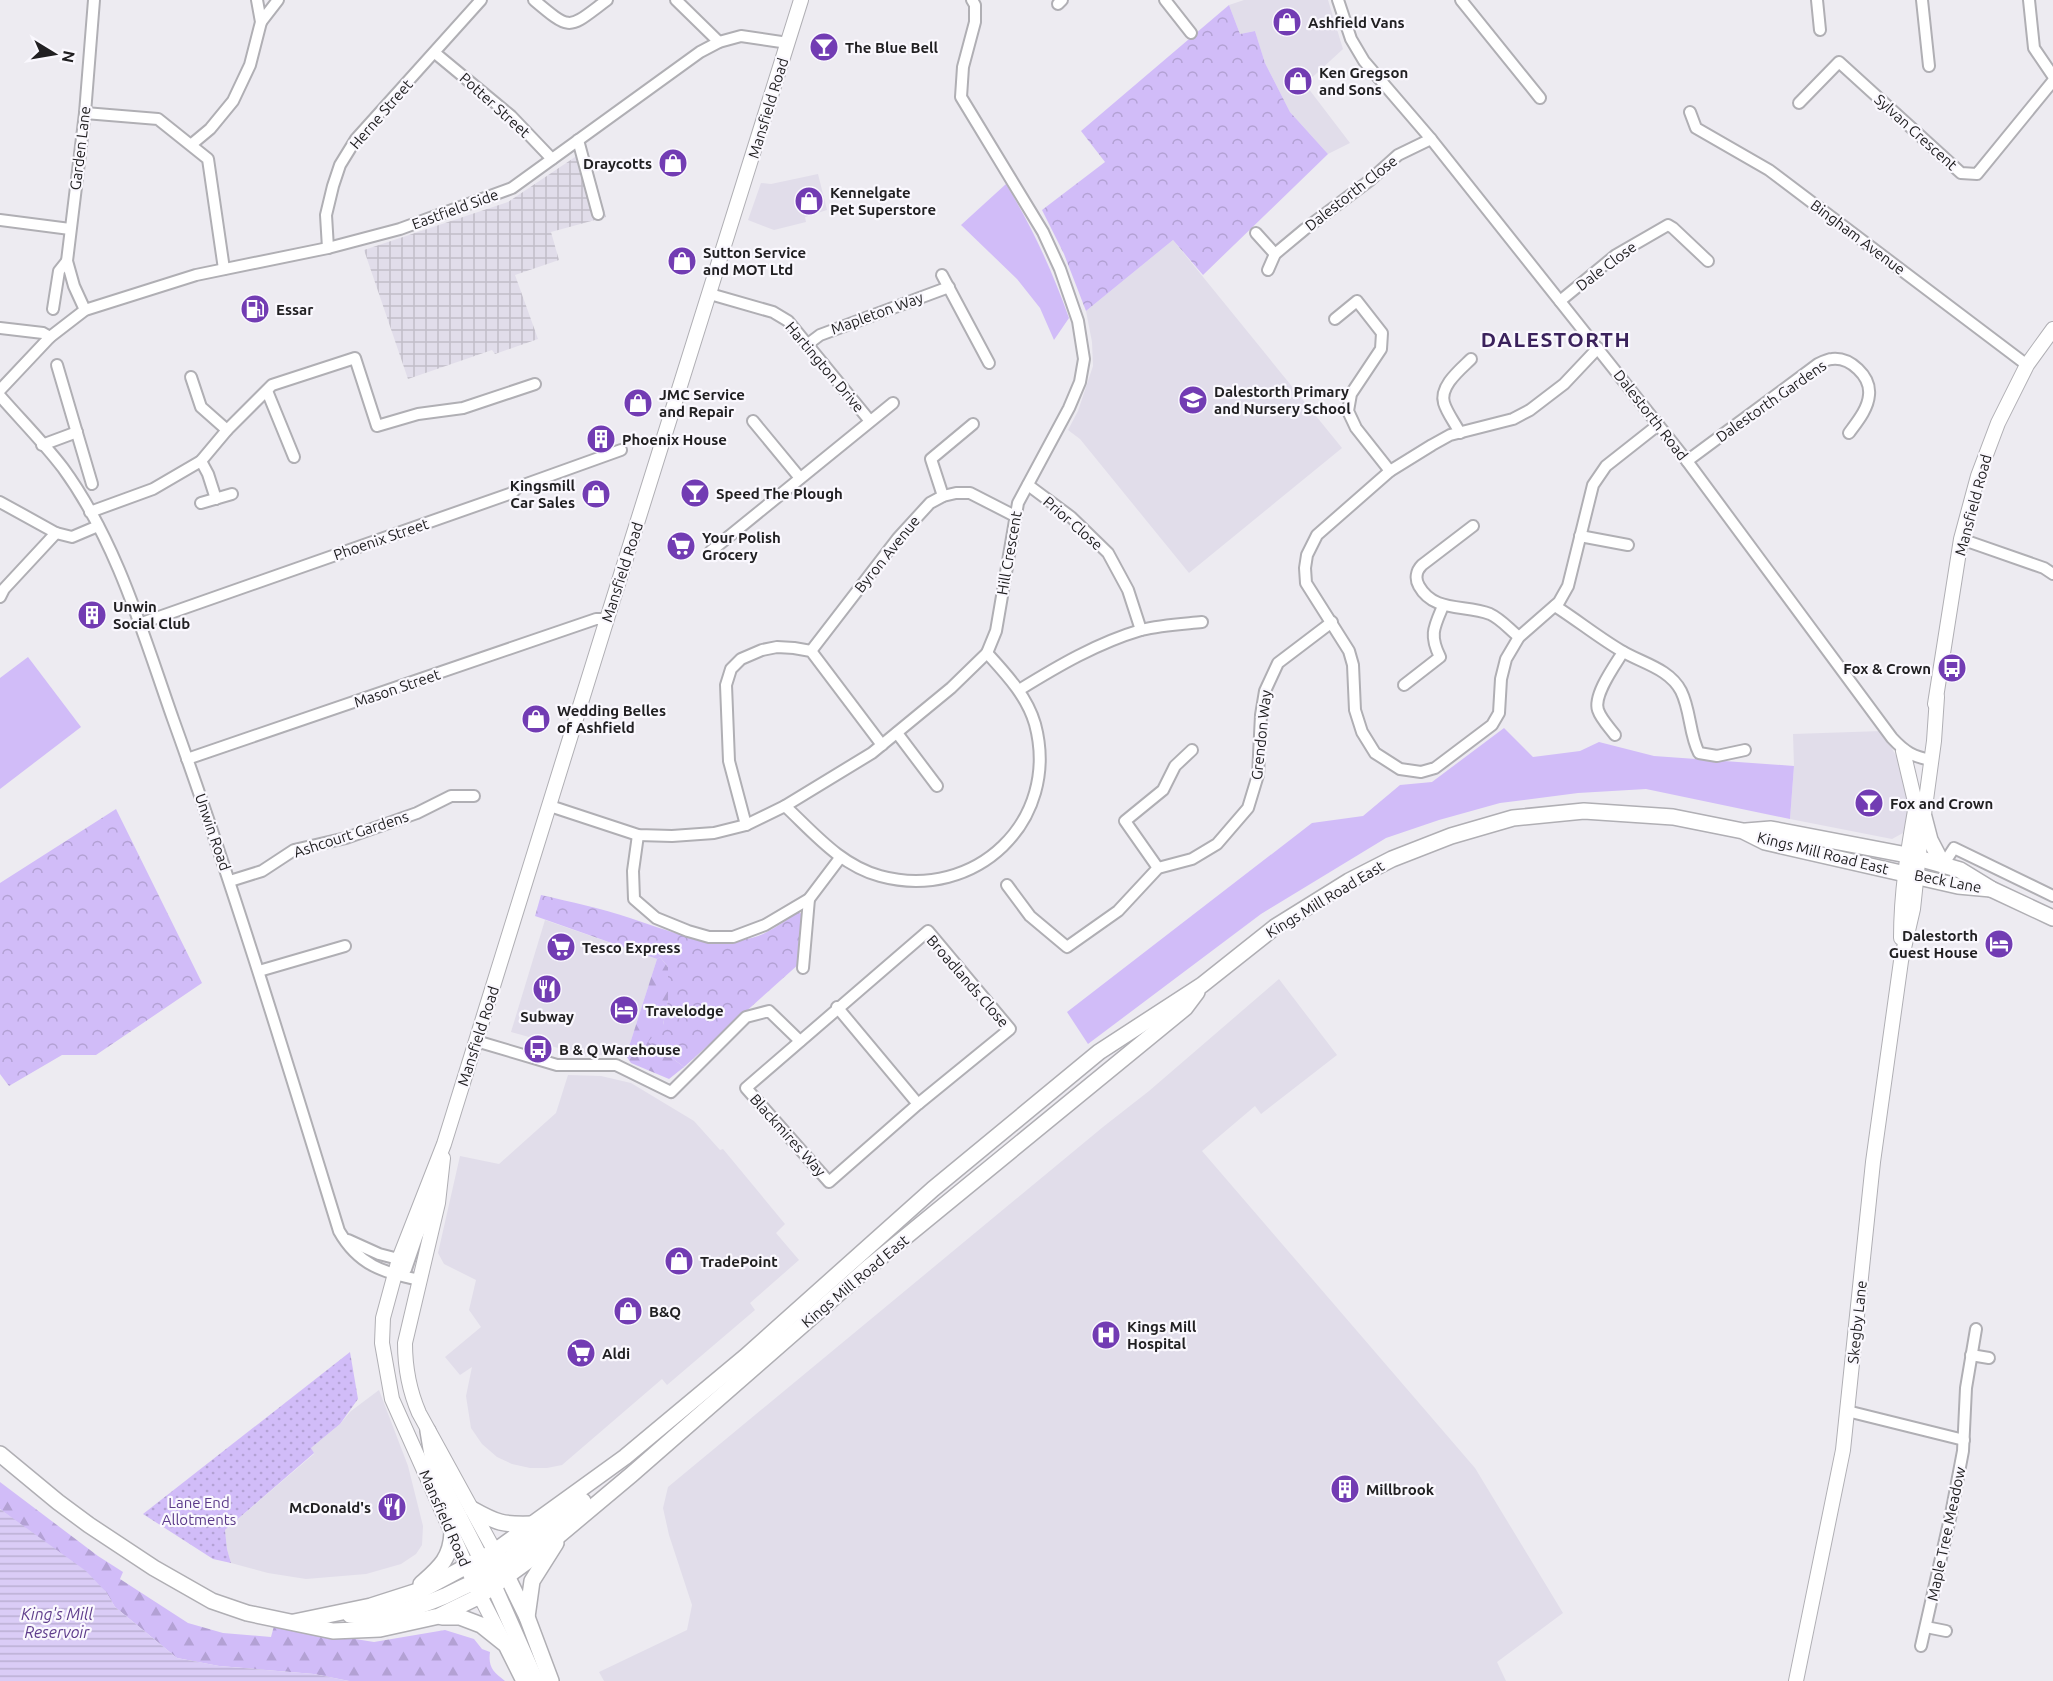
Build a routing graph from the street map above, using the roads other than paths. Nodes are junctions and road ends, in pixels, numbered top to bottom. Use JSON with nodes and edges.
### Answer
{"nodes":[{"id":1,"x":93,"y":0,"type":"edge"},
{"id":2,"x":257,"y":0,"type":"edge"},
{"id":3,"x":278,"y":0,"type":"edge"},
{"id":4,"x":481,"y":0,"type":"edge"},
{"id":5,"x":534,"y":0,"type":"edge"},
{"id":6,"x":607,"y":0,"type":"edge"},
{"id":7,"x":676,"y":0,"type":"edge"},
{"id":8,"x":801,"y":0,"type":"edge"},
{"id":9,"x":972,"y":0,"type":"edge"},
{"id":10,"x":1165,"y":0,"type":"edge"},
{"id":11,"x":1338,"y":0,"type":"edge"},
{"id":12,"x":1461,"y":0,"type":"edge"},
{"id":13,"x":1817,"y":0,"type":"edge"},
{"id":14,"x":1922,"y":0,"type":"edge"},
{"id":15,"x":2029,"y":0,"type":"edge"},
{"id":16,"x":261,"y":22,"type":"junction"},
{"id":17,"x":1820,"y":30,"type":"dead end"},
{"id":18,"x":1191,"y":33,"type":"dead end"},
{"id":19,"x":719,"y":42,"type":"junction"},
{"id":20,"x":788,"y":43,"type":"junction"},
{"id":21,"x":435,"y":53,"type":"junction"},
{"id":22,"x":1929,"y":66,"type":"dead end"},
{"id":23,"x":2053,"y":75,"type":"edge"},
{"id":24,"x":2053,"y":81,"type":"edge"},
{"id":25,"x":1540,"y":99,"type":"dead end"},
{"id":26,"x":1798,"y":103,"type":"dead end"},
{"id":27,"x":1690,"y":112,"type":"dead end"},
{"id":28,"x":85,"y":113,"type":"junction"},
{"id":29,"x":1431,"y":139,"type":"junction"},
{"id":30,"x":578,"y":140,"type":"junction"},
{"id":31,"x":192,"y":144,"type":"junction"},
{"id":32,"x":552,"y":159,"type":"junction"},
{"id":33,"x":597,"y":214,"type":"dead end"},
{"id":34,"x":0,"y":220,"type":"edge"},
{"id":35,"x":69,"y":229,"type":"junction"},
{"id":36,"x":1256,"y":233,"type":"dead end"},
{"id":37,"x":328,"y":248,"type":"junction"},
{"id":38,"x":1275,"y":254,"type":"junction"},
{"id":39,"x":67,"y":261,"type":"junction"},
{"id":40,"x":1708,"y":261,"type":"dead end"},
{"id":41,"x":224,"y":269,"type":"junction"},
{"id":42,"x":1268,"y":270,"type":"dead end"},
{"id":43,"x":942,"y":275,"type":"dead end"},
{"id":44,"x":949,"y":287,"type":"junction"},
{"id":45,"x":710,"y":294,"type":"junction"},
{"id":46,"x":1560,"y":301,"type":"junction"},
{"id":47,"x":53,"y":309,"type":"dead end"},
{"id":48,"x":85,"y":310,"type":"junction"},
{"id":49,"x":1335,"y":319,"type":"dead end"},
{"id":50,"x":0,"y":328,"type":"edge"},
{"id":51,"x":2053,"y":329,"type":"edge"},
{"id":52,"x":51,"y":337,"type":"junction"},
{"id":53,"x":808,"y":344,"type":"junction"},
{"id":54,"x":1598,"y":348,"type":"junction"},
{"id":55,"x":1471,"y":359,"type":"dead end"},
{"id":56,"x":989,"y":363,"type":"dead end"},
{"id":57,"x":57,"y":365,"type":"dead end"},
{"id":58,"x":2027,"y":366,"type":"junction"},
{"id":59,"x":191,"y":377,"type":"dead end"},
{"id":60,"x":536,"y":384,"type":"dead end"},
{"id":61,"x":0,"y":390,"type":"edge"},
{"id":62,"x":267,"y":390,"type":"junction"},
{"id":63,"x":0,"y":396,"type":"edge"},
{"id":64,"x":893,"y":403,"type":"dead end"},
{"id":65,"x":753,"y":421,"type":"dead end"},
{"id":66,"x":870,"y":421,"type":"junction"},
{"id":67,"x":973,"y":424,"type":"dead end"},
{"id":68,"x":1658,"y":425,"type":"junction"},
{"id":69,"x":227,"y":430,"type":"junction"},
{"id":70,"x":77,"y":432,"type":"junction"},
{"id":71,"x":1460,"y":433,"type":"junction"},
{"id":72,"x":1850,"y":433,"type":"dead end"},
{"id":73,"x":42,"y":445,"type":"junction"},
{"id":74,"x":621,"y":450,"type":"dead end"},
{"id":75,"x":294,"y":456,"type":"dead end"},
{"id":76,"x":201,"y":460,"type":"junction"},
{"id":77,"x":1687,"y":461,"type":"junction"},
{"id":78,"x":1390,"y":471,"type":"junction"},
{"id":79,"x":800,"y":478,"type":"junction"},
{"id":80,"x":92,"y":484,"type":"dead end"},
{"id":81,"x":1028,"y":485,"type":"junction"},
{"id":82,"x":232,"y":494,"type":"dead end"},
{"id":83,"x":943,"y":496,"type":"junction"},
{"id":84,"x":216,"y":499,"type":"junction"},
{"id":85,"x":0,"y":502,"type":"edge"},
{"id":86,"x":201,"y":504,"type":"dead end"},
{"id":87,"x":90,"y":512,"type":"junction"},
{"id":88,"x":1015,"y":516,"type":"junction"},
{"id":89,"x":98,"y":526,"type":"junction"},
{"id":90,"x":1473,"y":526,"type":"dead end"},
{"id":91,"x":56,"y":533,"type":"junction"},
{"id":92,"x":1580,"y":536,"type":"junction"},
{"id":93,"x":1961,"y":539,"type":"junction"},
{"id":94,"x":1628,"y":545,"type":"dead end"},
{"id":95,"x":711,"y":551,"type":"dead end"},
{"id":96,"x":2053,"y":574,"type":"edge"},
{"id":97,"x":0,"y":597,"type":"edge"},
{"id":98,"x":1443,"y":606,"type":"junction"},
{"id":99,"x":1555,"y":606,"type":"junction"},
{"id":100,"x":607,"y":619,"type":"junction"},
{"id":101,"x":1202,"y":622,"type":"dead end"},
{"id":102,"x":1332,"y":622,"type":"junction"},
{"id":103,"x":140,"y":624,"type":"junction"},
{"id":104,"x":1141,"y":630,"type":"junction"},
{"id":105,"x":1519,"y":637,"type":"junction"},
{"id":106,"x":811,"y":651,"type":"junction"},
{"id":107,"x":1623,"y":652,"type":"junction"},
{"id":108,"x":987,"y":653,"type":"junction"},
{"id":109,"x":1404,"y":685,"type":"dead end"},
{"id":110,"x":1019,"y":690,"type":"junction"},
{"id":111,"x":897,"y":733,"type":"junction"},
{"id":112,"x":1615,"y":735,"type":"dead end"},
{"id":113,"x":882,"y":745,"type":"junction"},
{"id":114,"x":1192,"y":750,"type":"dead end"},
{"id":115,"x":1745,"y":750,"type":"dead end"},
{"id":116,"x":1903,"y":751,"type":"junction"},
{"id":117,"x":187,"y":759,"type":"junction"},
{"id":118,"x":1928,"y":760,"type":"junction"},
{"id":119,"x":937,"y":786,"type":"dead end"},
{"id":120,"x":474,"y":796,"type":"dead end"},
{"id":121,"x":550,"y":806,"type":"junction"},
{"id":122,"x":785,"y":806,"type":"junction"},
{"id":123,"x":1920,"y":811,"type":"junction"},
{"id":124,"x":746,"y":825,"type":"junction"},
{"id":125,"x":1743,"y":831,"type":"junction"},
{"id":126,"x":638,"y":835,"type":"junction"},
{"id":127,"x":1913,"y":856,"type":"junction"},
{"id":128,"x":840,"y":858,"type":"junction"},
{"id":129,"x":1943,"y":865,"type":"junction"},
{"id":130,"x":1158,"y":868,"type":"junction"},
{"id":131,"x":1911,"y":874,"type":"junction"},
{"id":132,"x":230,"y":881,"type":"junction"},
{"id":133,"x":1007,"y":885,"type":"dead end"},
{"id":134,"x":1991,"y":889,"type":"junction"},
{"id":135,"x":2053,"y":896,"type":"edge"},
{"id":136,"x":809,"y":899,"type":"junction"},
{"id":137,"x":2053,"y":918,"type":"edge"},
{"id":138,"x":345,"y":946,"type":"dead end"},
{"id":139,"x":803,"y":968,"type":"dead end"},
{"id":140,"x":259,"y":970,"type":"junction"},
{"id":141,"x":1202,"y":985,"type":"junction"},
{"id":142,"x":837,"y":1007,"type":"junction"},
{"id":143,"x":476,"y":1041,"type":"junction"},
{"id":144,"x":800,"y":1041,"type":"junction"},
{"id":145,"x":746,"y":1088,"type":"joint"},
{"id":146,"x":918,"y":1104,"type":"junction"},
{"id":147,"x":444,"y":1144,"type":"junction"},
{"id":148,"x":830,"y":1182,"type":"joint"},
{"id":149,"x":342,"y":1237,"type":"junction"},
{"id":150,"x":411,"y":1262,"type":"junction"},
{"id":151,"x":394,"y":1275,"type":"junction"},
{"id":152,"x":420,"y":1280,"type":"junction"},
{"id":153,"x":1976,"y":1329,"type":"dead end"},
{"id":154,"x":1971,"y":1355,"type":"junction"},
{"id":155,"x":1989,"y":1358,"type":"dead end"},
{"id":156,"x":1847,"y":1411,"type":"junction"},
{"id":157,"x":428,"y":1431,"type":"junction"},
{"id":158,"x":1964,"y":1440,"type":"junction"},
{"id":159,"x":0,"y":1454,"type":"edge"},
{"id":160,"x":631,"y":1475,"type":"junction"},
{"id":161,"x":472,"y":1509,"type":"junction"},
{"id":162,"x":532,"y":1524,"type":"junction"},
{"id":163,"x":566,"y":1528,"type":"junction"},
{"id":164,"x":452,"y":1532,"type":"junction"},
{"id":165,"x":487,"y":1573,"type":"junction"},
{"id":166,"x":412,"y":1593,"type":"junction"},
{"id":167,"x":335,"y":1613,"type":"junction"},
{"id":168,"x":440,"y":1616,"type":"junction"},
{"id":169,"x":527,"y":1617,"type":"junction"},
{"id":170,"x":294,"y":1622,"type":"junction"},
{"id":171,"x":1926,"y":1627,"type":"junction"},
{"id":172,"x":1946,"y":1631,"type":"dead end"},
{"id":173,"x":506,"y":1645,"type":"junction"},
{"id":174,"x":1921,"y":1646,"type":"dead end"},
{"id":175,"x":524,"y":1681,"type":"edge"},
{"id":176,"x":536,"y":1681,"type":"edge"},
{"id":177,"x":550,"y":1681,"type":"edge"},
{"id":178,"x":1796,"y":1681,"type":"edge"}],
"edges":[{"from":1,"to":28,"type":"street","name":"Garden Lane"},
{"from":2,"to":16,"type":"street"},
{"from":3,"to":16,"type":"street"},
{"from":4,"to":21,"type":"street","name":"Herne Street"},
{"from":5,"to":6,"type":"street"},
{"from":7,"to":19,"type":"street"},
{"from":8,"to":20,"type":"main road","name":"Mansfield Road"},
{"from":9,"to":81,"type":"street","name":"Hill Crescent"},
{"from":10,"to":18,"type":"street"},
{"from":11,"to":29,"type":"street","name":"Dalestorth Road"},
{"from":12,"to":25,"type":"street"},
{"from":13,"to":17,"type":"street"},
{"from":14,"to":22,"type":"street"},
{"from":15,"to":23,"type":"street"},
{"from":16,"to":31,"type":"street"},
{"from":19,"to":20,"type":"street","name":"Eastfield Side"},
{"from":19,"to":30,"type":"street","name":"Eastfield Side"},
{"from":20,"to":45,"type":"main road","name":"Mansfield Road"},
{"from":21,"to":32,"type":"street","name":"Potter Street"},
{"from":21,"to":37,"type":"street","name":"Herne Street"},
{"from":24,"to":26,"type":"street","name":"Sylvan Crescent"},
{"from":27,"to":58,"type":"street","name":"Bingham Avenue"},
{"from":28,"to":31,"type":"street"},
{"from":28,"to":35,"type":"street","name":"Garden Lane"},
{"from":29,"to":38,"type":"street","name":"Dalestorth Close"},
{"from":29,"to":46,"type":"street","name":"Dalestorth Road"},
{"from":30,"to":32,"type":"street","name":"Eastfield Side"},
{"from":30,"to":33,"type":"street"},
{"from":31,"to":41,"type":"street"},
{"from":32,"to":37,"type":"street","name":"Eastfield Side"},
{"from":34,"to":35,"type":"street"},
{"from":35,"to":39,"type":"street","name":"Garden Lane"},
{"from":36,"to":38,"type":"street"},
{"from":37,"to":41,"type":"street","name":"Eastfield Side"},
{"from":38,"to":42,"type":"street","name":"Dalestorth Close"},
{"from":39,"to":47,"type":"street","name":"Garden Lane"},
{"from":39,"to":48,"type":"street","name":"Garden Lane"},
{"from":40,"to":46,"type":"street","name":"Dale Close"},
{"from":41,"to":48,"type":"street","name":"Eastfield Side"},
{"from":43,"to":44,"type":"street"},
{"from":44,"to":53,"type":"street","name":"Mapleton Way"},
{"from":44,"to":56,"type":"street"},
{"from":45,"to":53,"type":"street","name":"Hartington Drive"},
{"from":45,"to":100,"type":"main road","name":"Mansfield Road"},
{"from":46,"to":54,"type":"street","name":"Dalestorth Road"},
{"from":48,"to":52,"type":"street"},
{"from":49,"to":78,"type":"street"},
{"from":50,"to":52,"type":"street"},
{"from":51,"to":58,"type":"main road","name":"Mansfield Road"},
{"from":52,"to":61,"type":"street"},
{"from":53,"to":66,"type":"street","name":"Hartington Drive"},
{"from":54,"to":68,"type":"street","name":"Dalestorth Road"},
{"from":54,"to":71,"type":"street"},
{"from":55,"to":71,"type":"street"},
{"from":57,"to":70,"type":"street"},
{"from":58,"to":93,"type":"main road","name":"Mansfield Road"},
{"from":59,"to":69,"type":"street"},
{"from":60,"to":62,"type":"street"},
{"from":62,"to":69,"type":"street"},
{"from":62,"to":75,"type":"street"},
{"from":63,"to":73,"type":"street","name":"Unwin Road"},
{"from":64,"to":66,"type":"street"},
{"from":65,"to":79,"type":"street"},
{"from":66,"to":79,"type":"street"},
{"from":67,"to":83,"type":"street"},
{"from":68,"to":77,"type":"street","name":"Dalestorth Road"},
{"from":68,"to":92,"type":"street"},
{"from":69,"to":76,"type":"street"},
{"from":70,"to":73,"type":"street"},
{"from":70,"to":80,"type":"street"},
{"from":71,"to":78,"type":"street"},
{"from":72,"to":77,"type":"street","name":"Dalestorth Gardens"},
{"from":73,"to":87,"type":"street","name":"Unwin Road"},
{"from":74,"to":103,"type":"street","name":"Phoenix Street"},
{"from":76,"to":84,"type":"street"},
{"from":76,"to":87,"type":"street"},
{"from":77,"to":116,"type":"street","name":"Dalestorth Road"},
{"from":78,"to":102,"type":"street"},
{"from":79,"to":95,"type":"street"},
{"from":81,"to":88,"type":"street","name":"Hill Crescent"},
{"from":81,"to":104,"type":"street","name":"Prior Close"},
{"from":82,"to":84,"type":"street"},
{"from":83,"to":88,"type":"street"},
{"from":83,"to":106,"type":"street","name":"Byron Avenue"},
{"from":84,"to":86,"type":"street"},
{"from":85,"to":91,"type":"street"},
{"from":87,"to":89,"type":"street","name":"Unwin Road"},
{"from":88,"to":108,"type":"street","name":"Hill Crescent"},
{"from":89,"to":91,"type":"street"},
{"from":89,"to":103,"type":"street","name":"Unwin Road"},
{"from":90,"to":98,"type":"street"},
{"from":91,"to":97,"type":"street"},
{"from":92,"to":94,"type":"street"},
{"from":92,"to":99,"type":"street"},
{"from":93,"to":96,"type":"street"},
{"from":93,"to":118,"type":"main road","name":"Mansfield Road"},
{"from":98,"to":105,"type":"street"},
{"from":98,"to":109,"type":"street"},
{"from":99,"to":105,"type":"street"},
{"from":99,"to":107,"type":"street"},
{"from":100,"to":117,"type":"street","name":"Mason Street"},
{"from":100,"to":121,"type":"main road","name":"Mansfield Road"},
{"from":101,"to":104,"type":"street"},
{"from":102,"to":105,"type":"street"},
{"from":102,"to":130,"type":"street","name":"Grendon Way"},
{"from":103,"to":117,"type":"street","name":"Unwin Road"},
{"from":104,"to":110,"type":"street"},
{"from":106,"to":113,"type":"street"},
{"from":106,"to":124,"type":"street"},
{"from":107,"to":112,"type":"street"},
{"from":107,"to":115,"type":"street"},
{"from":108,"to":110,"type":"street"},
{"from":108,"to":111,"type":"street","name":"Hill Crescent"},
{"from":110,"to":128,"type":"street"},
{"from":111,"to":113,"type":"street","name":"Hill Crescent"},
{"from":111,"to":119,"type":"street"},
{"from":113,"to":122,"type":"street","name":"Hill Crescent"},
{"from":114,"to":130,"type":"street"},
{"from":116,"to":118,"type":"street"},
{"from":116,"to":123,"type":"main road"},
{"from":117,"to":132,"type":"street","name":"Unwin Road"},
{"from":118,"to":123,"type":"main road","name":"Mansfield Road"},
{"from":120,"to":132,"type":"street","name":"Ashcourt Gardens"},
{"from":121,"to":126,"type":"street","name":"Hill Crescent"},
{"from":121,"to":143,"type":"main road","name":"Mansfield Road"},
{"from":122,"to":124,"type":"street","name":"Hill Crescent"},
{"from":122,"to":128,"type":"street"},
{"from":123,"to":127,"type":"main road","name":"Mansfield Road"},
{"from":123,"to":129,"type":"highway"},
{"from":124,"to":126,"type":"street","name":"Hill Crescent"},
{"from":125,"to":127,"type":"highway","name":"Kings Mill Road East"},
{"from":125,"to":131,"type":"highway","name":"Kings Mill Road East"},
{"from":125,"to":141,"type":"highway","name":"Kings Mill Road East"},
{"from":126,"to":136,"type":"street"},
{"from":127,"to":129,"type":"highway","name":"Beck Lane"},
{"from":127,"to":131,"type":"main road","name":"Mansfield Road"},
{"from":128,"to":136,"type":"street"},
{"from":129,"to":134,"type":"highway","name":"Beck Lane"},
{"from":129,"to":135,"type":"street"},
{"from":130,"to":133,"type":"street"},
{"from":131,"to":134,"type":"highway","name":"Beck Lane"},
{"from":131,"to":156,"type":"main road","name":"Skegby Lane"},
{"from":132,"to":140,"type":"street","name":"Unwin Road"},
{"from":134,"to":137,"type":"highway","name":"Beck Lane"},
{"from":136,"to":139,"type":"street"},
{"from":138,"to":140,"type":"street"},
{"from":140,"to":149,"type":"street","name":"Unwin Road"},
{"from":141,"to":160,"type":"highway","name":"Kings Mill Road East"},
{"from":141,"to":162,"type":"highway","name":"Kings Mill Road East"},
{"from":142,"to":144,"type":"street","name":"Broadlands Close"},
{"from":142,"to":146,"type":"street"},
{"from":142,"to":146,"type":"street","name":"Broadlands Close"},
{"from":143,"to":144,"type":"street"},
{"from":143,"to":147,"type":"main road","name":"Mansfield Road"},
{"from":144,"to":145,"type":"street","name":"Broadlands Close"},
{"from":145,"to":148,"type":"street","name":"Blackmires Way"},
{"from":146,"to":148,"type":"street","name":"Broadlands Close"},
{"from":147,"to":150,"type":"main road","name":"Mansfield Road"},
{"from":147,"to":150,"type":"main road","name":"Mansfield Road"},
{"from":149,"to":150,"type":"street"},
{"from":149,"to":151,"type":"street","name":"Unwin Road"},
{"from":150,"to":151,"type":"main road","name":"Mansfield Road"},
{"from":150,"to":152,"type":"main road","name":"Mansfield Road"},
{"from":151,"to":152,"type":"street","name":"Unwin Road"},
{"from":151,"to":164,"type":"main road","name":"Mansfield Road"},
{"from":152,"to":157,"type":"main road","name":"Mansfield Road"},
{"from":153,"to":154,"type":"street","name":"Maple Tree Meadow"},
{"from":154,"to":155,"type":"street"},
{"from":154,"to":158,"type":"street","name":"Maple Tree Meadow"},
{"from":156,"to":158,"type":"street"},
{"from":156,"to":178,"type":"main road","name":"Skegby Lane"},
{"from":157,"to":161,"type":"main road","name":"Mansfield Road"},
{"from":157,"to":165,"type":"highway"},
{"from":158,"to":171,"type":"street","name":"Maple Tree Meadow"},
{"from":159,"to":170,"type":"highway"},
{"from":160,"to":163,"type":"highway","name":"Kings Mill Road East"},
{"from":160,"to":165,"type":"highway"},
{"from":161,"to":162,"type":"highway"},
{"from":161,"to":165,"type":"main road","name":"Mansfield Road"},
{"from":162,"to":165,"type":"highway","name":"Kings Mill Road East"},
{"from":163,"to":165,"type":"highway","name":"Kings Mill Road East"},
{"from":163,"to":169,"type":"highway"},
{"from":164,"to":165,"type":"main road","name":"Mansfield Road"},
{"from":164,"to":166,"type":"highway"},
{"from":165,"to":166,"type":"highway"},
{"from":165,"to":167,"type":"highway"},
{"from":165,"to":168,"type":"highway"},
{"from":165,"to":169,"type":"highway","name":"Mansfield Road"},
{"from":165,"to":173,"type":"main road","name":"Mansfield Road"},
{"from":165,"to":176,"type":"highway"},
{"from":166,"to":167,"type":"highway"},
{"from":167,"to":170,"type":"highway"},
{"from":168,"to":170,"type":"highway"},
{"from":168,"to":173,"type":"highway"},
{"from":169,"to":177,"type":"highway","name":"Mansfield Road"},
{"from":171,"to":172,"type":"street"},
{"from":171,"to":174,"type":"street","name":"Maple Tree Meadow"},
{"from":173,"to":175,"type":"highway","name":"Mansfield Road"}]}
